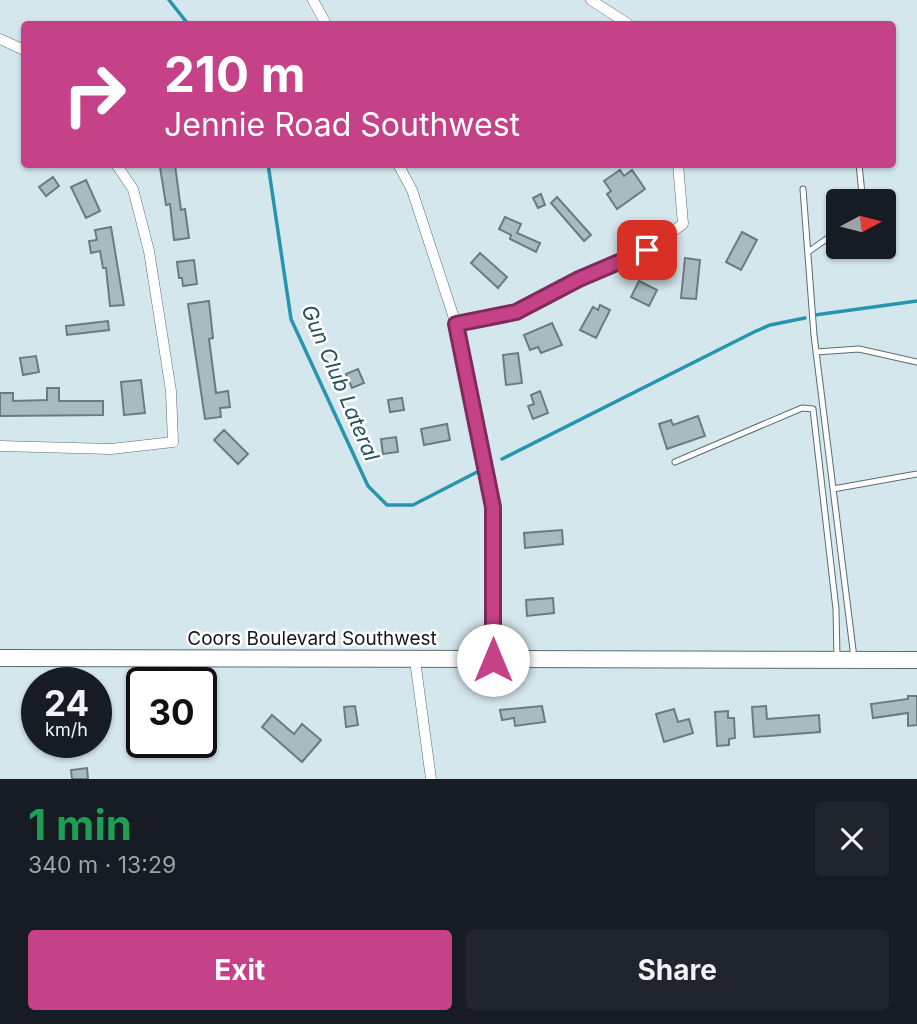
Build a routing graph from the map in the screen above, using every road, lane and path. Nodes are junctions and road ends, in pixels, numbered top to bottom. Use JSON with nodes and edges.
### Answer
{"nodes":[{"id":1,"x":313,"y":0,"type":"edge"},
{"id":2,"x":591,"y":0,"type":"edge"},
{"id":3,"x":324,"y":21,"type":"edge"},
{"id":4,"x":623,"y":21,"type":"edge"},
{"id":5,"x":0,"y":39,"type":"edge"},
{"id":6,"x":21,"y":49,"type":"edge"},
{"id":7,"x":119,"y":168,"type":"edge"},
{"id":8,"x":400,"y":168,"type":"edge"},
{"id":9,"x":678,"y":168,"type":"edge"},
{"id":10,"x":859,"y":168,"type":"edge"},
{"id":11,"x":803,"y":189,"type":"dead end"},
{"id":12,"x":862,"y":189,"type":"edge"},
{"id":13,"x":826,"y":239,"type":"edge"},
{"id":14,"x":808,"y":252,"type":"junction"},
{"id":15,"x":456,"y":324,"type":"junction"},
{"id":16,"x":816,"y":352,"type":"junction"},
{"id":17,"x":917,"y":362,"type":"edge"},
{"id":18,"x":0,"y":446,"type":"edge"},
{"id":19,"x":675,"y":462,"type":"dead end"},
{"id":20,"x":917,"y":474,"type":"edge"},
{"id":21,"x":833,"y":489,"type":"junction"},
{"id":22,"x":0,"y":658,"type":"edge"},
{"id":23,"x":415,"y":660,"type":"junction"},
{"id":24,"x":493,"y":660,"type":"junction"},
{"id":25,"x":917,"y":660,"type":"edge"},
{"id":26,"x":838,"y":661,"type":"junction"},
{"id":27,"x":854,"y":661,"type":"junction"},
{"id":28,"x":431,"y":779,"type":"edge"}],
"edges":[{"from":1,"to":3,"type":"street"},
{"from":2,"to":4,"type":"street"},
{"from":5,"to":6,"type":"street"},
{"from":7,"to":18,"type":"street"},
{"from":8,"to":15,"type":"street"},
{"from":9,"to":15,"type":"street"},
{"from":10,"to":12,"type":"lane"},
{"from":11,"to":14,"type":"lane"},
{"from":13,"to":14,"type":"lane"},
{"from":14,"to":16,"type":"lane"},
{"from":15,"to":24,"type":"street"},
{"from":16,"to":17,"type":"lane"},
{"from":16,"to":21,"type":"lane"},
{"from":19,"to":26,"type":"lane"},
{"from":20,"to":21,"type":"lane"},
{"from":21,"to":27,"type":"lane"},
{"from":22,"to":23,"type":"main road","name":"Coors Boulevard Southwest"},
{"from":23,"to":24,"type":"main road","name":"Coors Boulevard Southwest"},
{"from":23,"to":28,"type":"street"},
{"from":24,"to":26,"type":"main road","name":"Coors Boulevard Southwest"},
{"from":25,"to":27,"type":"main road","name":"Coors Boulevard Southwest"},
{"from":26,"to":27,"type":"main road","name":"Coors Boulevard Southwest"}]}
